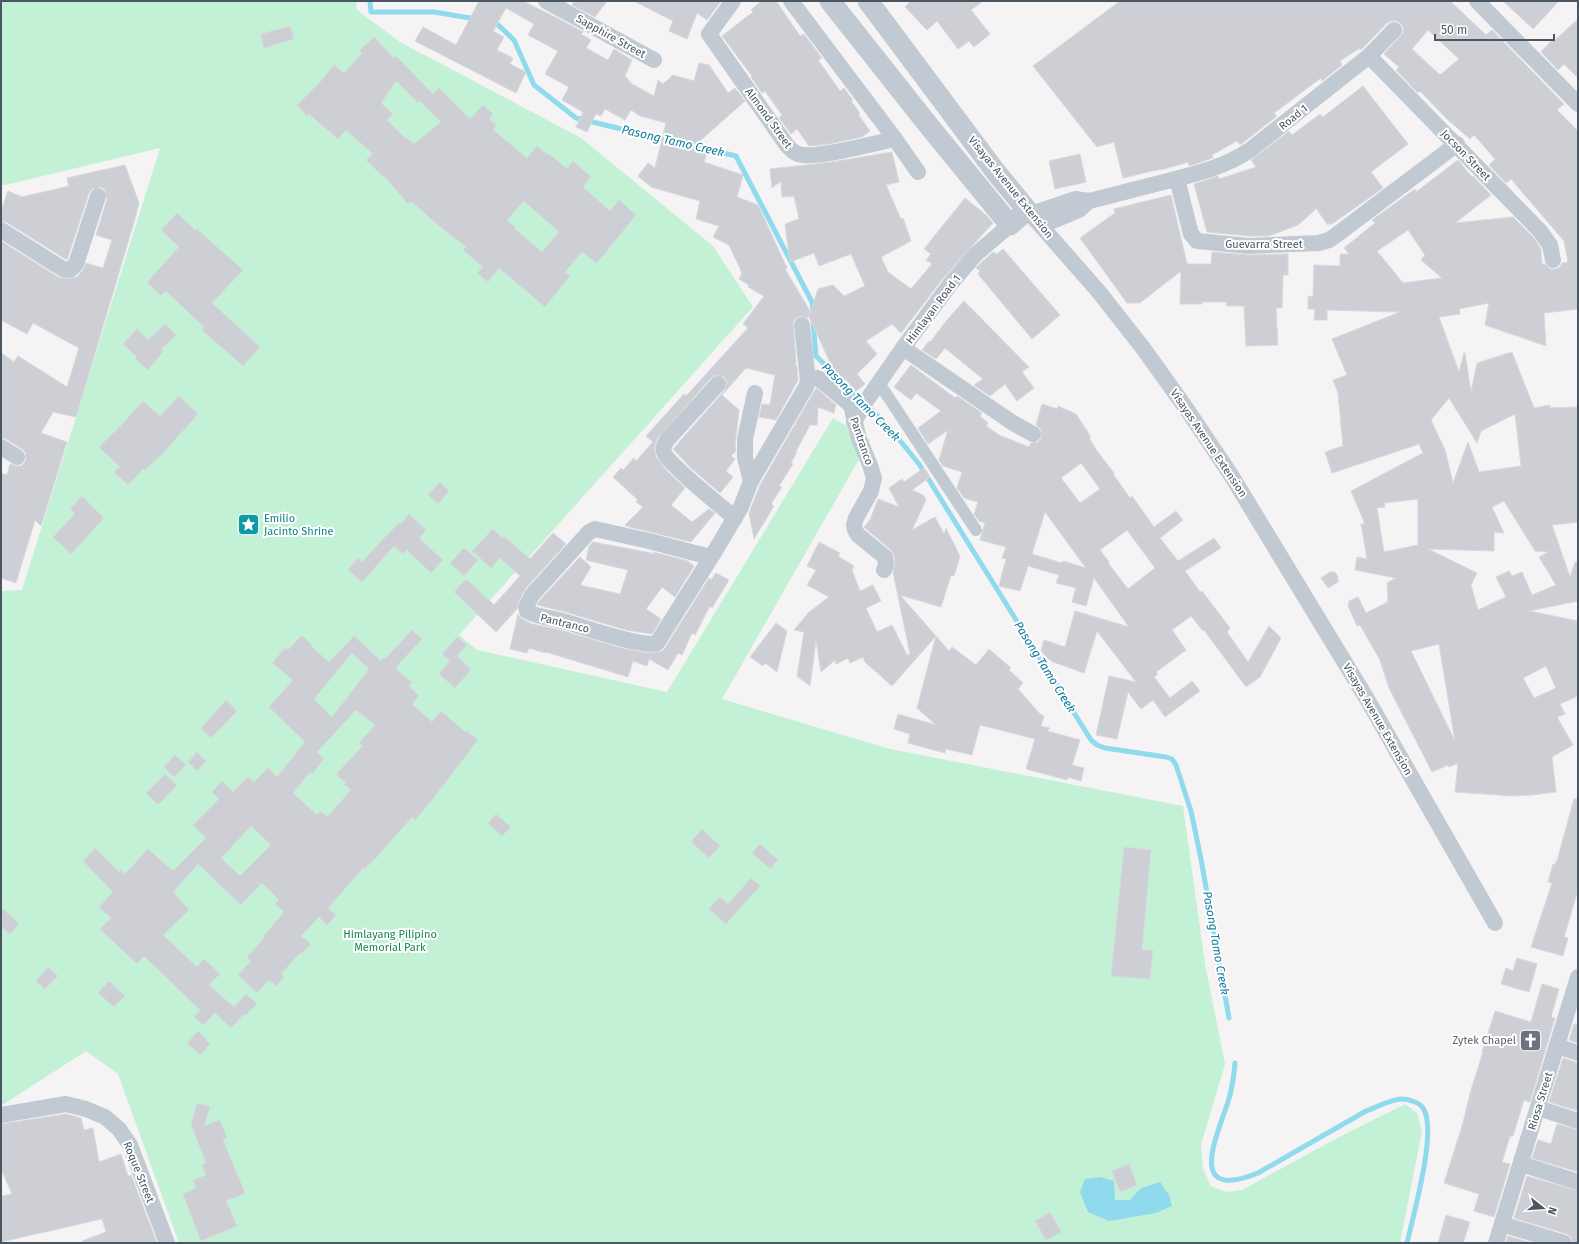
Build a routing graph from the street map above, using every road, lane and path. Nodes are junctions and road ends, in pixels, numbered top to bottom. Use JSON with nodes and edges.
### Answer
{"nodes":[{"id":1,"x":546,"y":1,"type":"edge"},
{"id":2,"x":733,"y":1,"type":"edge"},
{"id":3,"x":791,"y":1,"type":"edge"},
{"id":4,"x":868,"y":1,"type":"edge"},
{"id":5,"x":1477,"y":1,"type":"edge"},
{"id":6,"x":834,"y":2,"type":"edge"},
{"id":7,"x":568,"y":6,"type":"edge"},
{"id":8,"x":1394,"y":30,"type":"dead end"},
{"id":9,"x":1369,"y":56,"type":"junction"},
{"id":10,"x":654,"y":60,"type":"dead end"},
{"id":11,"x":1578,"y":104,"type":"edge"},
{"id":12,"x":895,"y":139,"type":"junction"},
{"id":13,"x":1457,"y":144,"type":"junction"},
{"id":14,"x":918,"y":172,"type":"dead end"},
{"id":15,"x":1177,"y":179,"type":"junction"},
{"id":16,"x":98,"y":196,"type":"dead end"},
{"id":17,"x":1033,"y":217,"type":"junction"},
{"id":18,"x":1010,"y":225,"type":"junction"},
{"id":19,"x":1,"y":230,"type":"edge"},
{"id":20,"x":1553,"y":260,"type":"dead end"},
{"id":21,"x":802,"y":325,"type":"dead end"},
{"id":22,"x":903,"y":348,"type":"junction"},
{"id":23,"x":808,"y":381,"type":"junction"},
{"id":24,"x":879,"y":383,"type":"junction"},
{"id":25,"x":718,"y":384,"type":"dead end"},
{"id":26,"x":756,"y":393,"type":"dead end"},
{"id":27,"x":854,"y":422,"type":"junction"},
{"id":28,"x":1033,"y":434,"type":"dead end"},
{"id":29,"x":1,"y":447,"type":"edge"},
{"id":30,"x":17,"y":457,"type":"dead end"},
{"id":31,"x":751,"y":481,"type":"junction"},
{"id":32,"x":734,"y":518,"type":"junction"},
{"id":33,"x":976,"y":530,"type":"dead end"},
{"id":34,"x":710,"y":557,"type":"junction"},
{"id":35,"x":884,"y":570,"type":"dead end"},
{"id":36,"x":1495,"y":923,"type":"dead end"},
{"id":37,"x":1577,"y":986,"type":"edge"},
{"id":38,"x":1557,"y":1046,"type":"junction"},
{"id":39,"x":1578,"y":1053,"type":"edge"},
{"id":40,"x":1538,"y":1108,"type":"junction"},
{"id":41,"x":1,"y":1115,"type":"edge"},
{"id":42,"x":1578,"y":1120,"type":"edge"},
{"id":43,"x":1520,"y":1164,"type":"junction"},
{"id":44,"x":1578,"y":1182,"type":"edge"},
{"id":45,"x":1502,"y":1224,"type":"junction"},
{"id":46,"x":167,"y":1243,"type":"edge"},
{"id":47,"x":1496,"y":1243,"type":"edge"},
{"id":48,"x":1564,"y":1243,"type":"edge"}],
"edges":[{"from":1,"to":7,"type":"street","name":"Sapphire Street"},
{"from":2,"to":12,"type":"street","name":"Almond Street"},
{"from":3,"to":12,"type":"street"},
{"from":4,"to":17,"type":"street","name":"Visayas Avenue Extension"},
{"from":5,"to":11,"type":"street"},
{"from":6,"to":18,"type":"street"},
{"from":7,"to":10,"type":"street","name":"Sapphire Street"},
{"from":8,"to":9,"type":"street","name":"Road 1"},
{"from":9,"to":13,"type":"street","name":"Jocson Street"},
{"from":9,"to":15,"type":"street","name":"Road 1"},
{"from":12,"to":14,"type":"street"},
{"from":13,"to":15,"type":"street","name":"Guevarra Street"},
{"from":13,"to":20,"type":"street","name":"Jocson Street"},
{"from":15,"to":17,"type":"street"},
{"from":16,"to":19,"type":"street"},
{"from":17,"to":18,"type":"street","name":"Himlayan Road 1"},
{"from":17,"to":36,"type":"street","name":"Visayas Avenue Extension"},
{"from":18,"to":22,"type":"street","name":"Himlayan Road 1"},
{"from":21,"to":23,"type":"street"},
{"from":22,"to":24,"type":"street","name":"Himlayan Road 1"},
{"from":22,"to":28,"type":"street"},
{"from":23,"to":27,"type":"street","name":"Pantranco"},
{"from":23,"to":31,"type":"street","name":"Pantranco"},
{"from":24,"to":27,"type":"street","name":"Himlayan Road 1"},
{"from":24,"to":33,"type":"street"},
{"from":25,"to":32,"type":"street"},
{"from":26,"to":31,"type":"street"},
{"from":27,"to":35,"type":"street","name":"Pantranco"},
{"from":29,"to":30,"type":"street"},
{"from":31,"to":32,"type":"street","name":"Pantranco"},
{"from":32,"to":34,"type":"street","name":"Pantranco"},
{"from":34,"to":34,"type":"street","name":"Pantranco"},
{"from":37,"to":38,"type":"street","name":"Riosa Street"},
{"from":38,"to":39,"type":"street"},
{"from":38,"to":40,"type":"street","name":"Riosa Street"},
{"from":40,"to":42,"type":"street"},
{"from":40,"to":43,"type":"street","name":"Riosa Street"},
{"from":41,"to":46,"type":"street","name":"Roque Street"},
{"from":43,"to":44,"type":"street"},
{"from":43,"to":45,"type":"street","name":"Riosa Street"},
{"from":45,"to":47,"type":"street","name":"Riosa Street"},
{"from":45,"to":48,"type":"street"}]}
